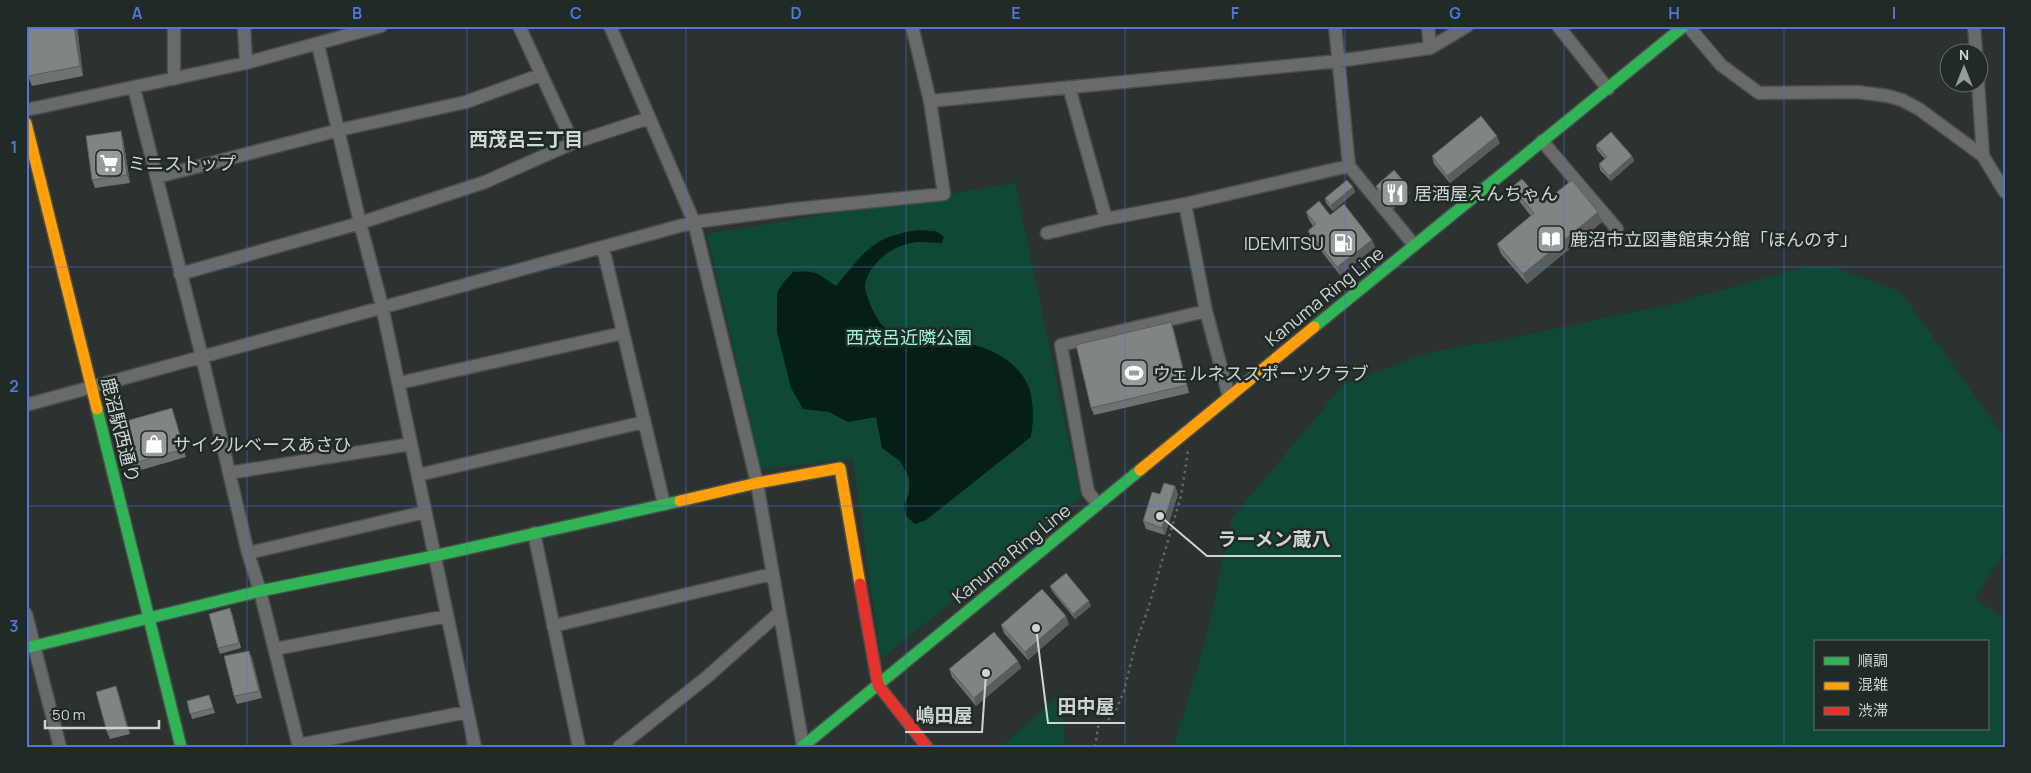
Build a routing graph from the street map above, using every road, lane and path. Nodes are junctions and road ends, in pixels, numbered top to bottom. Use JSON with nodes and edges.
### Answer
{"nodes":[{"id":1,"x":174,"y":26,"type":"edge"},
{"id":2,"x":244,"y":26,"type":"edge"},
{"id":3,"x":381,"y":26,"type":"edge"},
{"id":4,"x":519,"y":26,"type":"edge"},
{"id":5,"x":610,"y":26,"type":"edge"},
{"id":6,"x":912,"y":26,"type":"edge"},
{"id":7,"x":1335,"y":26,"type":"edge"},
{"id":8,"x":1428,"y":26,"type":"edge"},
{"id":9,"x":1467,"y":26,"type":"edge"},
{"id":10,"x":1558,"y":26,"type":"edge"},
{"id":11,"x":1686,"y":26,"type":"edge"},
{"id":12,"x":1974,"y":26,"type":"edge"},
{"id":13,"x":1975,"y":42,"type":"edge"},
{"id":14,"x":318,"y":45,"type":"junction"},
{"id":15,"x":1430,"y":48,"type":"junction"},
{"id":16,"x":1338,"y":61,"type":"junction"},
{"id":17,"x":246,"y":64,"type":"junction"},
{"id":18,"x":540,"y":75,"type":"junction"},
{"id":19,"x":174,"y":79,"type":"junction"},
{"id":20,"x":1069,"y":87,"type":"junction"},
{"id":21,"x":134,"y":88,"type":"junction"},
{"id":22,"x":1608,"y":89,"type":"junction"},
{"id":23,"x":1979,"y":92,"type":"edge"},
{"id":24,"x":930,"y":101,"type":"junction"},
{"id":25,"x":26,"y":110,"type":"edge"},
{"id":26,"x":649,"y":118,"type":"junction"},
{"id":27,"x":26,"y":123,"type":"edge"},
{"id":28,"x":339,"y":130,"type":"junction"},
{"id":29,"x":1542,"y":141,"type":"junction"},
{"id":30,"x":573,"y":143,"type":"junction"},
{"id":31,"x":1983,"y":156,"type":"junction"},
{"id":32,"x":1349,"y":166,"type":"junction"},
{"id":33,"x":157,"y":177,"type":"junction"},
{"id":34,"x":2005,"y":192,"type":"edge"},
{"id":35,"x":1185,"y":204,"type":"junction"},
{"id":36,"x":1106,"y":219,"type":"junction"},
{"id":37,"x":694,"y":222,"type":"junction"},
{"id":38,"x":360,"y":223,"type":"junction"},
{"id":39,"x":1616,"y":229,"type":"dead end"},
{"id":40,"x":1047,"y":233,"type":"dead end"},
{"id":41,"x":1414,"y":245,"type":"junction"},
{"id":42,"x":603,"y":248,"type":"junction"},
{"id":43,"x":180,"y":274,"type":"junction"},
{"id":44,"x":382,"y":306,"type":"junction"},
{"id":45,"x":1206,"y":311,"type":"junction"},
{"id":46,"x":623,"y":333,"type":"junction"},
{"id":47,"x":202,"y":357,"type":"junction"},
{"id":48,"x":398,"y":384,"type":"junction"},
{"id":49,"x":92,"y":388,"type":"junction"},
{"id":50,"x":1229,"y":396,"type":"junction"},
{"id":51,"x":26,"y":405,"type":"edge"},
{"id":52,"x":644,"y":422,"type":"junction"},
{"id":53,"x":1192,"y":428,"type":"junction"},
{"id":54,"x":411,"y":444,"type":"junction"},
{"id":55,"x":229,"y":473,"type":"junction"},
{"id":56,"x":418,"y":474,"type":"junction"},
{"id":57,"x":757,"y":483,"type":"junction"},
{"id":58,"x":664,"y":504,"type":"junction"},
{"id":59,"x":1098,"y":504,"type":"junction"},
{"id":60,"x":425,"y":512,"type":"junction"},
{"id":61,"x":534,"y":533,"type":"junction"},
{"id":62,"x":248,"y":552,"type":"junction"},
{"id":63,"x":434,"y":556,"type":"junction"},
{"id":64,"x":772,"y":574,"type":"junction"},
{"id":65,"x":260,"y":591,"type":"junction"},
{"id":66,"x":779,"y":613,"type":"junction"},
{"id":67,"x":26,"y":614,"type":"edge"},
{"id":68,"x":447,"y":616,"type":"junction"},
{"id":69,"x":149,"y":618,"type":"junction"},
{"id":70,"x":553,"y":626,"type":"junction"},
{"id":71,"x":30,"y":647,"type":"edge"},
{"id":72,"x":275,"y":649,"type":"junction"},
{"id":73,"x":878,"y":685,"type":"junction"},
{"id":74,"x":467,"y":712,"type":"junction"},
{"id":75,"x":298,"y":746,"type":"edge"},
{"id":76,"x":802,"y":746,"type":"edge"},
{"id":77,"x":60,"y":747,"type":"edge"},
{"id":78,"x":180,"y":747,"type":"edge"},
{"id":79,"x":475,"y":747,"type":"edge"},
{"id":80,"x":579,"y":747,"type":"edge"},
{"id":81,"x":619,"y":747,"type":"edge"},
{"id":82,"x":927,"y":747,"type":"edge"},
{"id":83,"x":1095,"y":747,"type":"edge"}],
"edges":[{"from":1,"to":19,"type":"street"},
{"from":2,"to":17,"type":"street"},
{"from":3,"to":14,"type":"street"},
{"from":4,"to":18,"type":"street"},
{"from":5,"to":26,"type":"street"},
{"from":6,"to":24,"type":"street"},
{"from":7,"to":16,"type":"street"},
{"from":8,"to":15,"type":"street"},
{"from":9,"to":15,"type":"street"},
{"from":10,"to":22,"type":"street"},
{"from":11,"to":22,"type":"street","name":"Kanuma Ring Line"},
{"from":11,"to":31,"type":"street"},
{"from":12,"to":13,"type":"street"},
{"from":14,"to":17,"type":"street"},
{"from":14,"to":28,"type":"street"},
{"from":15,"to":16,"type":"street"},
{"from":16,"to":20,"type":"street"},
{"from":16,"to":32,"type":"street"},
{"from":17,"to":19,"type":"street"},
{"from":18,"to":28,"type":"street"},
{"from":18,"to":30,"type":"street"},
{"from":19,"to":21,"type":"street"},
{"from":20,"to":24,"type":"street"},
{"from":20,"to":36,"type":"street"},
{"from":21,"to":25,"type":"street"},
{"from":21,"to":33,"type":"street"},
{"from":22,"to":29,"type":"street","name":"Kanuma Ring Line"},
{"from":23,"to":31,"type":"street"},
{"from":24,"to":37,"type":"street"},
{"from":26,"to":30,"type":"street"},
{"from":26,"to":37,"type":"street"},
{"from":27,"to":49,"type":"street","name":"鹿沼駅西通り"},
{"from":28,"to":33,"type":"street"},
{"from":28,"to":38,"type":"street"},
{"from":29,"to":39,"type":"street"},
{"from":29,"to":41,"type":"street","name":"Kanuma Ring Line"},
{"from":30,"to":38,"type":"street"},
{"from":31,"to":34,"type":"street"},
{"from":32,"to":35,"type":"street"},
{"from":32,"to":41,"type":"street"},
{"from":33,"to":43,"type":"street"},
{"from":35,"to":36,"type":"street"},
{"from":35,"to":45,"type":"street"},
{"from":36,"to":40,"type":"street"},
{"from":37,"to":42,"type":"street"},
{"from":37,"to":57,"type":"street"},
{"from":38,"to":43,"type":"street"},
{"from":38,"to":44,"type":"street"},
{"from":41,"to":50,"type":"street","name":"Kanuma Ring Line"},
{"from":42,"to":44,"type":"street"},
{"from":42,"to":46,"type":"street"},
{"from":43,"to":47,"type":"street"},
{"from":44,"to":47,"type":"street"},
{"from":44,"to":48,"type":"street"},
{"from":45,"to":50,"type":"street"},
{"from":45,"to":59,"type":"street"},
{"from":46,"to":48,"type":"street"},
{"from":46,"to":52,"type":"street"},
{"from":47,"to":49,"type":"street"},
{"from":47,"to":55,"type":"street"},
{"from":48,"to":54,"type":"street"},
{"from":49,"to":51,"type":"street"},
{"from":49,"to":69,"type":"street","name":"鹿沼駅西通り"},
{"from":50,"to":53,"type":"street","name":"Kanuma Ring Line"},
{"from":52,"to":56,"type":"street"},
{"from":52,"to":58,"type":"street"},
{"from":53,"to":59,"type":"street","name":"Kanuma Ring Line"},
{"from":53,"to":83,"type":"path"},
{"from":54,"to":55,"type":"street"},
{"from":54,"to":56,"type":"street"},
{"from":55,"to":62,"type":"street"},
{"from":56,"to":60,"type":"street"},
{"from":57,"to":58,"type":"street"},
{"from":57,"to":64,"type":"street"},
{"from":57,"to":73,"type":"street"},
{"from":58,"to":61,"type":"street"},
{"from":59,"to":73,"type":"street","name":"Kanuma Ring Line"},
{"from":60,"to":62,"type":"street"},
{"from":60,"to":63,"type":"street"},
{"from":61,"to":63,"type":"street"},
{"from":61,"to":70,"type":"street"},
{"from":62,"to":65,"type":"street"},
{"from":63,"to":65,"type":"street"},
{"from":63,"to":68,"type":"street"},
{"from":64,"to":66,"type":"street"},
{"from":64,"to":70,"type":"street"},
{"from":65,"to":69,"type":"street"},
{"from":65,"to":72,"type":"street"},
{"from":66,"to":76,"type":"street"},
{"from":66,"to":81,"type":"street"},
{"from":67,"to":71,"type":"street"},
{"from":68,"to":72,"type":"street"},
{"from":68,"to":74,"type":"street"},
{"from":69,"to":71,"type":"street"},
{"from":69,"to":78,"type":"street","name":"鹿沼駅西通り"},
{"from":70,"to":80,"type":"street"},
{"from":71,"to":77,"type":"street"},
{"from":72,"to":75,"type":"street"},
{"from":73,"to":76,"type":"street","name":"Kanuma Ring Line"},
{"from":73,"to":82,"type":"street"},
{"from":74,"to":75,"type":"street"},
{"from":74,"to":79,"type":"street"}]}
